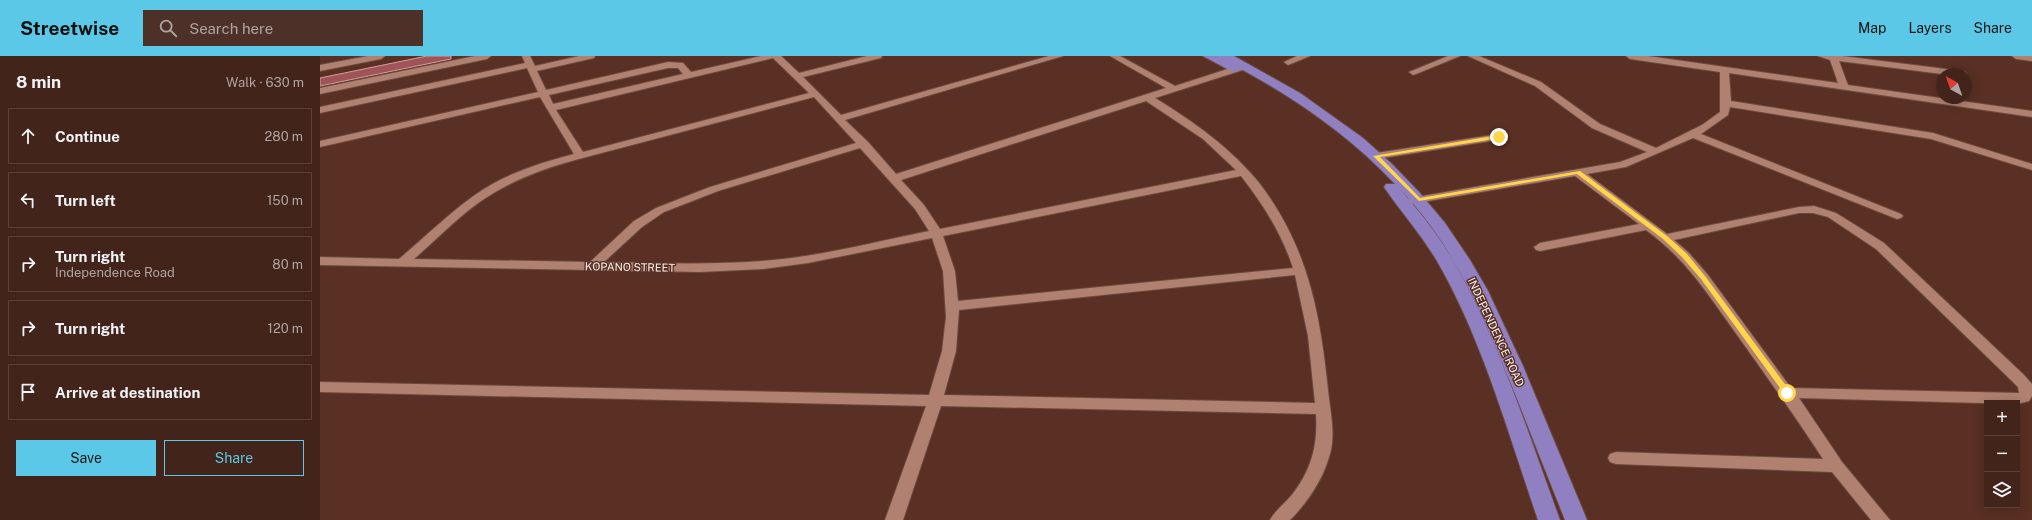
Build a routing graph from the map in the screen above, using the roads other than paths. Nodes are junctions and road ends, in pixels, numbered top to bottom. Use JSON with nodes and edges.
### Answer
{"nodes":[{"id":1,"x":381,"y":56,"type":"edge"},
{"id":2,"x":487,"y":56,"type":"edge"},
{"id":3,"x":591,"y":56,"type":"edge"},
{"id":4,"x":772,"y":56,"type":"edge"},
{"id":5,"x":776,"y":56,"type":"edge"},
{"id":6,"x":878,"y":56,"type":"edge"},
{"id":7,"x":1059,"y":56,"type":"edge"},
{"id":8,"x":1114,"y":56,"type":"edge"},
{"id":9,"x":1210,"y":56,"type":"edge"},
{"id":10,"x":1225,"y":56,"type":"edge"},
{"id":11,"x":1306,"y":56,"type":"edge"},
{"id":12,"x":1456,"y":56,"type":"edge"},
{"id":13,"x":1472,"y":56,"type":"edge"},
{"id":14,"x":1636,"y":56,"type":"edge"},
{"id":15,"x":1822,"y":56,"type":"edge"},
{"id":16,"x":2016,"y":56,"type":"edge"},
{"id":17,"x":1834,"y":58,"type":"junction"},
{"id":18,"x":2032,"y":58,"type":"edge"},
{"id":19,"x":1288,"y":62,"type":"dead end"},
{"id":20,"x":529,"y":63,"type":"edge"},
{"id":21,"x":320,"y":68,"type":"edge"},
{"id":22,"x":1240,"y":68,"type":"junction"},
{"id":23,"x":1724,"y":70,"type":"junction"},
{"id":24,"x":1936,"y":71,"type":"edge"},
{"id":25,"x":1413,"y":72,"type":"dead end"},
{"id":26,"x":690,"y":76,"type":"junction"},
{"id":27,"x":797,"y":76,"type":"junction"},
{"id":28,"x":1844,"y":87,"type":"junction"},
{"id":29,"x":1174,"y":89,"type":"junction"},
{"id":30,"x":320,"y":91,"type":"edge"},
{"id":31,"x":543,"y":93,"type":"junction"},
{"id":32,"x":816,"y":94,"type":"junction"},
{"id":33,"x":1148,"y":98,"type":"junction"},
{"id":34,"x":1726,"y":102,"type":"junction"},
{"id":35,"x":550,"y":108,"type":"junction"},
{"id":36,"x":320,"y":110,"type":"edge"},
{"id":37,"x":2032,"y":114,"type":"edge"},
{"id":38,"x":838,"y":118,"type":"junction"},
{"id":39,"x":1691,"y":134,"type":"junction"},
{"id":40,"x":1499,"y":137,"type":"dead end"},
{"id":41,"x":320,"y":144,"type":"edge"},
{"id":42,"x":864,"y":144,"type":"junction"},
{"id":43,"x":1656,"y":152,"type":"junction"},
{"id":44,"x":581,"y":156,"type":"junction"},
{"id":45,"x":1376,"y":156,"type":"junction"},
{"id":46,"x":2032,"y":167,"type":"edge"},
{"id":47,"x":1243,"y":172,"type":"junction"},
{"id":48,"x":1578,"y":172,"type":"junction"},
{"id":49,"x":896,"y":178,"type":"junction"},
{"id":50,"x":1412,"y":201,"type":"junction"},
{"id":51,"x":1897,"y":216,"type":"dead end"},
{"id":52,"x":1647,"y":226,"type":"junction"},
{"id":53,"x":936,"y":233,"type":"junction"},
{"id":54,"x":1665,"y":238,"type":"junction"},
{"id":55,"x":1540,"y":247,"type":"dead end"},
{"id":56,"x":320,"y":260,"type":"edge"},
{"id":57,"x":402,"y":263,"type":"junction"},
{"id":58,"x":592,"y":267,"type":"junction"},
{"id":59,"x":1301,"y":271,"type":"junction"},
{"id":60,"x":953,"y":306,"type":"junction"},
{"id":61,"x":320,"y":387,"type":"edge"},
{"id":62,"x":1787,"y":393,"type":"junction"},
{"id":63,"x":935,"y":401,"type":"junction"},
{"id":64,"x":1323,"y":409,"type":"junction"},
{"id":65,"x":1616,"y":458,"type":"dead end"},
{"id":66,"x":1836,"y":466,"type":"junction"},
{"id":67,"x":894,"y":520,"type":"edge"},
{"id":68,"x":1279,"y":520,"type":"edge"},
{"id":69,"x":1549,"y":520,"type":"edge"},
{"id":70,"x":1576,"y":520,"type":"edge"},
{"id":71,"x":1881,"y":520,"type":"edge"}],
"edges":[{"from":1,"to":21,"type":"street"},
{"from":2,"to":30,"type":"street"},
{"from":3,"to":20,"type":"street"},
{"from":4,"to":26,"type":"street"},
{"from":5,"to":27,"type":"street"},
{"from":6,"to":27,"type":"street"},
{"from":7,"to":38,"type":"street"},
{"from":8,"to":29,"type":"street"},
{"from":9,"to":22,"type":"main road","name":"INDEPENDENCE ROAD"},
{"from":10,"to":22,"type":"main road","name":"INDEPENDENCE ROAD"},
{"from":11,"to":19,"type":"street"},
{"from":12,"to":25,"type":"street"},
{"from":13,"to":43,"type":"street"},
{"from":14,"to":23,"type":"street"},
{"from":15,"to":17,"type":"street"},
{"from":16,"to":18,"type":"street"},
{"from":17,"to":24,"type":"street"},
{"from":17,"to":28,"type":"street"},
{"from":20,"to":31,"type":"street"},
{"from":20,"to":36,"type":"street"},
{"from":22,"to":29,"type":"street"},
{"from":22,"to":45,"type":"main road","name":"INDEPENDENCE ROAD"},
{"from":22,"to":50,"type":"main road","name":"INDEPENDENCE ROAD"},
{"from":23,"to":28,"type":"street"},
{"from":23,"to":34,"type":"street"},
{"from":26,"to":31,"type":"street"},
{"from":26,"to":35,"type":"street"},
{"from":27,"to":32,"type":"street"},
{"from":28,"to":37,"type":"street"},
{"from":29,"to":33,"type":"street"},
{"from":31,"to":35,"type":"street"},
{"from":31,"to":41,"type":"street"},
{"from":32,"to":38,"type":"street"},
{"from":32,"to":44,"type":"street"},
{"from":33,"to":47,"type":"street"},
{"from":33,"to":49,"type":"street"},
{"from":34,"to":39,"type":"street"},
{"from":34,"to":46,"type":"street"},
{"from":35,"to":44,"type":"street"},
{"from":38,"to":42,"type":"street"},
{"from":39,"to":43,"type":"street"},
{"from":39,"to":51,"type":"street"},
{"from":40,"to":45,"type":"street"},
{"from":42,"to":49,"type":"street"},
{"from":42,"to":58,"type":"street"},
{"from":43,"to":48,"type":"street"},
{"from":44,"to":57,"type":"street"},
{"from":45,"to":50,"type":"main road","name":"INDEPENDENCE ROAD"},
{"from":47,"to":53,"type":"street","name":"KOPANO STREET"},
{"from":47,"to":59,"type":"street"},
{"from":48,"to":50,"type":"street"},
{"from":48,"to":52,"type":"street"},
{"from":49,"to":53,"type":"street"},
{"from":50,"to":69,"type":"main road","name":"INDEPENDENCE ROAD"},
{"from":50,"to":70,"type":"main road","name":"INDEPENDENCE ROAD"},
{"from":52,"to":54,"type":"street"},
{"from":52,"to":55,"type":"street"},
{"from":53,"to":58,"type":"street","name":"KOPANO STREET"},
{"from":53,"to":60,"type":"street"},
{"from":54,"to":62,"type":"street"},
{"from":54,"to":62,"type":"street"},
{"from":56,"to":57,"type":"street","name":"KOPANO STREET"},
{"from":57,"to":58,"type":"street","name":"KOPANO STREET"},
{"from":59,"to":60,"type":"street"},
{"from":59,"to":64,"type":"street"},
{"from":60,"to":63,"type":"street"},
{"from":61,"to":63,"type":"street"},
{"from":62,"to":66,"type":"street"},
{"from":63,"to":64,"type":"street"},
{"from":63,"to":67,"type":"street"},
{"from":64,"to":68,"type":"street"},
{"from":65,"to":66,"type":"street"},
{"from":66,"to":71,"type":"street"}]}
